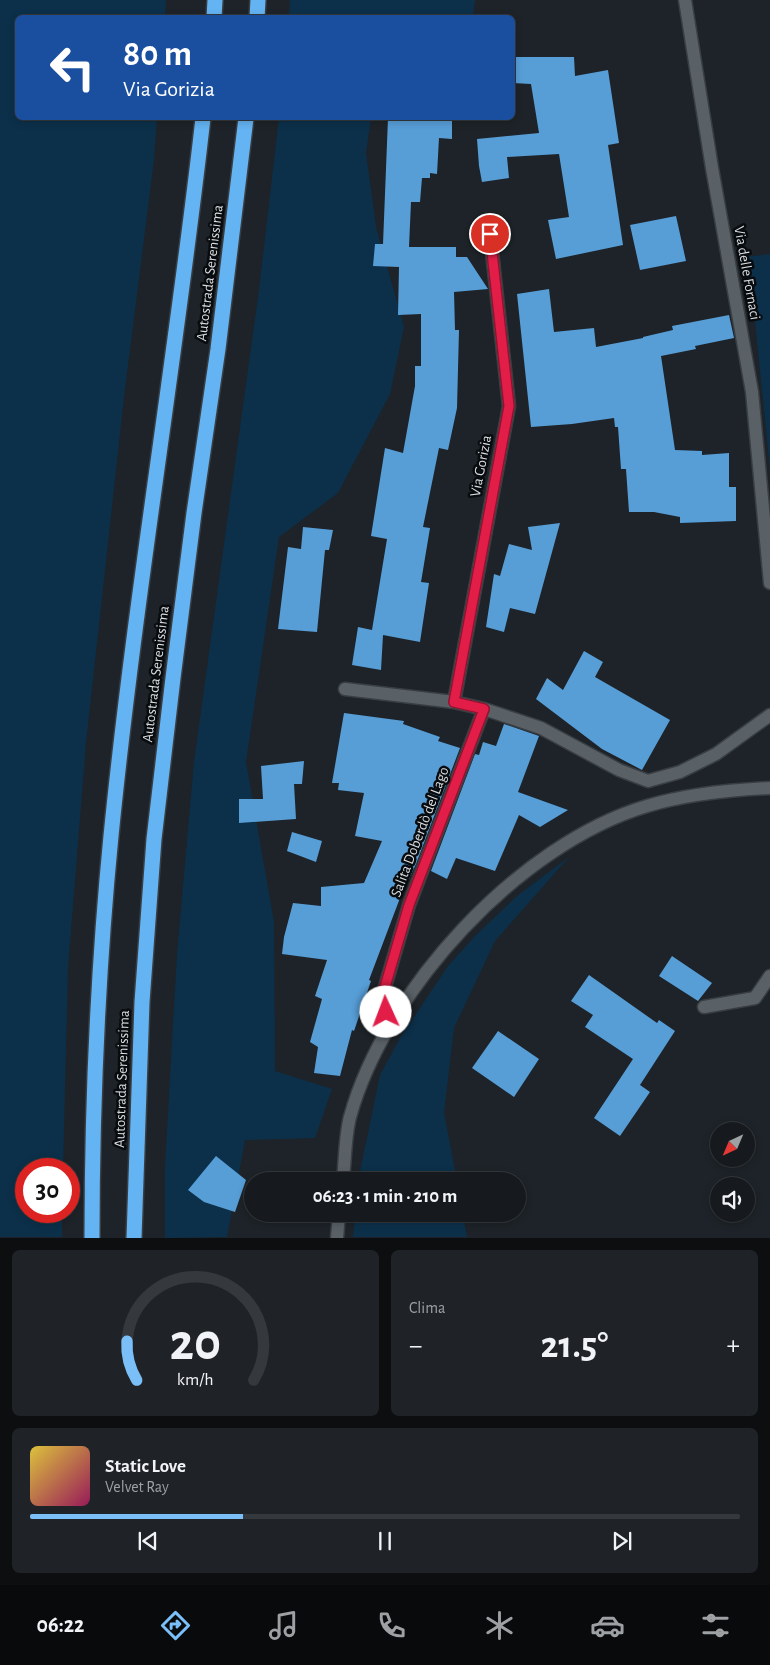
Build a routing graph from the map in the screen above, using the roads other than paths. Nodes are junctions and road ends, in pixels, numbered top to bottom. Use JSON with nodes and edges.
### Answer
{"nodes":[{"id":1,"x":215,"y":0,"type":"edge"},
{"id":2,"x":258,"y":0,"type":"edge"},
{"id":3,"x":685,"y":0,"type":"edge"},
{"id":4,"x":214,"y":15,"type":"edge"},
{"id":5,"x":257,"y":15,"type":"edge"},
{"id":6,"x":203,"y":120,"type":"edge"},
{"id":7,"x":246,"y":120,"type":"edge"},
{"id":8,"x":490,"y":234,"type":"dead end"},
{"id":9,"x":770,"y":583,"type":"edge"},
{"id":10,"x":345,"y":689,"type":"dead end"},
{"id":11,"x":454,"y":702,"type":"junction"},
{"id":12,"x":484,"y":709,"type":"junction"},
{"id":13,"x":770,"y":715,"type":"edge"},
{"id":14,"x":770,"y":788,"type":"edge"},
{"id":15,"x":770,"y":976,"type":"edge"},
{"id":16,"x":704,"y":1007,"type":"dead end"},
{"id":17,"x":390,"y":1026,"type":"junction"},
{"id":18,"x":344,"y":1172,"type":"edge"},
{"id":19,"x":338,"y":1222,"type":"edge"},
{"id":20,"x":92,"y":1238,"type":"edge"},
{"id":21,"x":134,"y":1238,"type":"edge"},
{"id":22,"x":337,"y":1238,"type":"edge"}],
"edges":[{"from":1,"to":4,"type":"highway"},
{"from":2,"to":5,"type":"highway"},
{"from":3,"to":9,"type":"street","name":"Via delle Fornaci"},
{"from":6,"to":20,"type":"highway","name":"Autostrada Serenissima"},
{"from":7,"to":21,"type":"highway","name":"Autostrada Serenissima"},
{"from":8,"to":11,"type":"street","name":"Via Gorizia"},
{"from":10,"to":11,"type":"street"},
{"from":11,"to":12,"type":"street"},
{"from":12,"to":13,"type":"street"},
{"from":12,"to":17,"type":"street","name":"Salita Doberdò del Lago"},
{"from":14,"to":17,"type":"street"},
{"from":15,"to":16,"type":"street"},
{"from":17,"to":18,"type":"street"},
{"from":19,"to":22,"type":"street"}]}
